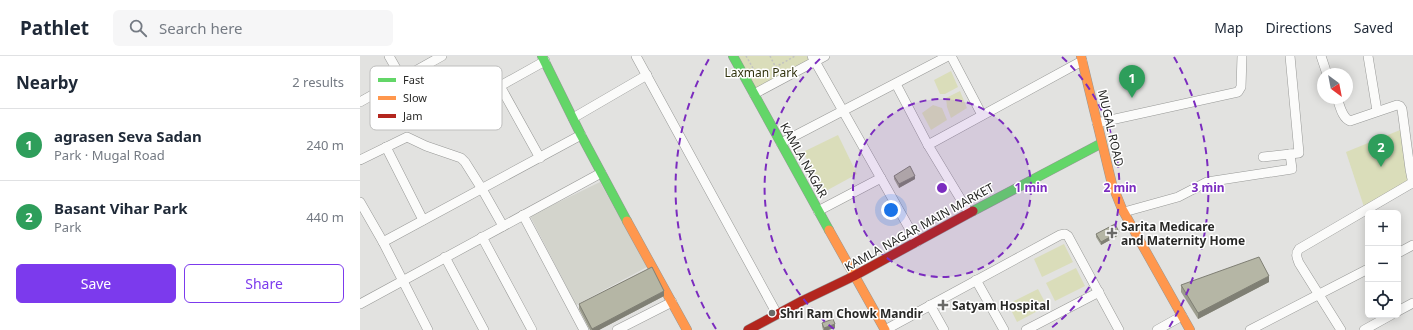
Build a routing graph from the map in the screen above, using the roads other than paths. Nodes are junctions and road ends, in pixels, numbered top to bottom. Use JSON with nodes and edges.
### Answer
{"nodes":[{"id":1,"x":389,"y":56,"type":"edge"},
{"id":2,"x":442,"y":56,"type":"edge"},
{"id":3,"x":636,"y":56,"type":"edge"},
{"id":4,"x":734,"y":56,"type":"edge"},
{"id":5,"x":825,"y":56,"type":"edge"},
{"id":6,"x":949,"y":56,"type":"edge"},
{"id":7,"x":1242,"y":56,"type":"edge"},
{"id":8,"x":1290,"y":56,"type":"edge"},
{"id":9,"x":1321,"y":56,"type":"edge"},
{"id":10,"x":1368,"y":56,"type":"edge"},
{"id":11,"x":543,"y":58,"type":"edge"},
{"id":12,"x":1081,"y":58,"type":"edge"},
{"id":13,"x":813,"y":59,"type":"edge"},
{"id":14,"x":395,"y":66,"type":"edge"},
{"id":15,"x":425,"y":66,"type":"edge"},
{"id":16,"x":1325,"y":68,"type":"edge"},
{"id":17,"x":647,"y":75,"type":"junction"},
{"id":18,"x":896,"y":84,"type":"junction"},
{"id":19,"x":502,"y":85,"type":"edge"},
{"id":20,"x":502,"y":90,"type":"edge"},
{"id":21,"x":754,"y":94,"type":"junction"},
{"id":22,"x":370,"y":97,"type":"edge"},
{"id":23,"x":360,"y":102,"type":"edge"},
{"id":24,"x":1339,"y":104,"type":"edge"},
{"id":25,"x":843,"y":110,"type":"junction"},
{"id":26,"x":1377,"y":111,"type":"junction"},
{"id":27,"x":982,"y":115,"type":"junction"},
{"id":28,"x":573,"y":118,"type":"junction"},
{"id":29,"x":1097,"y":123,"type":"junction"},
{"id":30,"x":1409,"y":127,"type":"edge"},
{"id":31,"x":581,"y":136,"type":"junction"},
{"id":32,"x":781,"y":143,"type":"junction"},
{"id":33,"x":1102,"y":143,"type":"junction"},
{"id":34,"x":928,"y":145,"type":"junction"},
{"id":35,"x":386,"y":147,"type":"junction"},
{"id":36,"x":1410,"y":148,"type":"edge"},
{"id":37,"x":1290,"y":154,"type":"junction"},
{"id":38,"x":1263,"y":157,"type":"dead end"},
{"id":39,"x":540,"y":158,"type":"junction"},
{"id":40,"x":360,"y":160,"type":"edge"},
{"id":41,"x":601,"y":173,"type":"junction"},
{"id":42,"x":881,"y":178,"type":"junction"},
{"id":43,"x":1413,"y":183,"type":"edge"},
{"id":44,"x":482,"y":189,"type":"junction"},
{"id":45,"x":360,"y":202,"type":"edge"},
{"id":46,"x":818,"y":211,"type":"junction"},
{"id":47,"x":1124,"y":212,"type":"junction"},
{"id":48,"x":969,"y":213,"type":"junction"},
{"id":49,"x":524,"y":215,"type":"junction"},
{"id":50,"x":423,"y":220,"type":"junction"},
{"id":51,"x":503,"y":226,"type":"junction"},
{"id":52,"x":482,"y":237,"type":"junction"},
{"id":53,"x":383,"y":242,"type":"junction"},
{"id":54,"x":917,"y":242,"type":"junction"},
{"id":55,"x":1413,"y":245,"type":"edge"},
{"id":56,"x":1401,"y":251,"type":"edge"},
{"id":57,"x":445,"y":257,"type":"junction"},
{"id":58,"x":1365,"y":271,"type":"edge"},
{"id":59,"x":854,"y":276,"type":"junction"},
{"id":60,"x":402,"y":280,"type":"junction"},
{"id":61,"x":976,"y":280,"type":"junction"},
{"id":62,"x":1099,"y":292,"type":"junction"},
{"id":63,"x":1320,"y":294,"type":"junction"},
{"id":64,"x":672,"y":302,"type":"junction"},
{"id":65,"x":1413,"y":303,"type":"edge"},
{"id":66,"x":360,"y":304,"type":"edge"},
{"id":67,"x":930,"y":305,"type":"junction"},
{"id":68,"x":1401,"y":309,"type":"edge"},
{"id":69,"x":777,"y":314,"type":"junction"},
{"id":70,"x":1182,"y":316,"type":"junction"},
{"id":71,"x":1386,"y":318,"type":"edge"},
{"id":72,"x":428,"y":330,"type":"edge"},
{"id":73,"x":484,"y":330,"type":"edge"},
{"id":74,"x":532,"y":330,"type":"edge"},
{"id":75,"x":584,"y":330,"type":"edge"},
{"id":76,"x":617,"y":330,"type":"edge"},
{"id":77,"x":687,"y":330,"type":"edge"},
{"id":78,"x":748,"y":330,"type":"edge"},
{"id":79,"x":885,"y":330,"type":"edge"},
{"id":80,"x":944,"y":330,"type":"edge"},
{"id":81,"x":1004,"y":330,"type":"edge"},
{"id":82,"x":1026,"y":330,"type":"edge"},
{"id":83,"x":1119,"y":330,"type":"edge"},
{"id":84,"x":1156,"y":330,"type":"edge"},
{"id":85,"x":1190,"y":330,"type":"edge"},
{"id":86,"x":1250,"y":330,"type":"edge"},
{"id":87,"x":1341,"y":330,"type":"edge"},
{"id":88,"x":1364,"y":330,"type":"edge"}],
"edges":[{"from":1,"to":14,"type":"street"},
{"from":2,"to":15,"type":"street"},
{"from":3,"to":17,"type":"street"},
{"from":4,"to":21,"type":"street","name":"KAMLA NAGAR"},
{"from":5,"to":13,"type":"street"},
{"from":6,"to":18,"type":"street"},
{"from":6,"to":27,"type":"street"},
{"from":7,"to":29,"type":"street"},
{"from":8,"to":37,"type":"street"},
{"from":9,"to":16,"type":"street"},
{"from":10,"to":26,"type":"street"},
{"from":11,"to":19,"type":"street"},
{"from":11,"to":28,"type":"street"},
{"from":12,"to":27,"type":"street"},
{"from":12,"to":29,"type":"street","name":"MUGAL ROAD"},
{"from":13,"to":21,"type":"street"},
{"from":13,"to":25,"type":"street"},
{"from":17,"to":28,"type":"street"},
{"from":17,"to":69,"type":"street"},
{"from":18,"to":25,"type":"street"},
{"from":18,"to":34,"type":"street"},
{"from":20,"to":39,"type":"street"},
{"from":21,"to":32,"type":"street","name":"KAMLA NAGAR"},
{"from":22,"to":23,"type":"street"},
{"from":24,"to":26,"type":"street"},
{"from":25,"to":32,"type":"street"},
{"from":25,"to":42,"type":"street"},
{"from":26,"to":30,"type":"street"},
{"from":27,"to":34,"type":"street"},
{"from":28,"to":31,"type":"street"},
{"from":29,"to":33,"type":"street","name":"MUGAL ROAD"},
{"from":30,"to":36,"type":"street"},
{"from":31,"to":39,"type":"street"},
{"from":31,"to":41,"type":"street"},
{"from":32,"to":46,"type":"street","name":"KAMLA NAGAR"},
{"from":33,"to":47,"type":"street","name":"MUGAL ROAD"},
{"from":33,"to":48,"type":"street","name":"KAMLA NAGAR MAIN MARKET"},
{"from":34,"to":48,"type":"street"},
{"from":35,"to":40,"type":"street"},
{"from":35,"to":44,"type":"street"},
{"from":35,"to":50,"type":"street"},
{"from":36,"to":43,"type":"street"},
{"from":37,"to":38,"type":"street"},
{"from":37,"to":47,"type":"street"},
{"from":39,"to":44,"type":"street"},
{"from":41,"to":49,"type":"street"},
{"from":41,"to":64,"type":"street"},
{"from":42,"to":46,"type":"street"},
{"from":42,"to":54,"type":"street"},
{"from":43,"to":63,"type":"street"},
{"from":44,"to":50,"type":"street"},
{"from":44,"to":51,"type":"street"},
{"from":45,"to":53,"type":"street"},
{"from":46,"to":59,"type":"street","name":"KAMLA NAGAR"},
{"from":47,"to":70,"type":"street","name":"MUGAL ROAD"},
{"from":48,"to":54,"type":"street","name":"KAMLA NAGAR MAIN MARKET"},
{"from":49,"to":51,"type":"street"},
{"from":49,"to":75,"type":"street"},
{"from":50,"to":53,"type":"street"},
{"from":51,"to":52,"type":"street"},
{"from":52,"to":57,"type":"street"},
{"from":52,"to":74,"type":"street"},
{"from":53,"to":60,"type":"street"},
{"from":54,"to":59,"type":"street","name":"KAMLA NAGAR MAIN MARKET"},
{"from":55,"to":56,"type":"street"},
{"from":57,"to":60,"type":"street"},
{"from":57,"to":73,"type":"street"},
{"from":58,"to":63,"type":"street"},
{"from":59,"to":69,"type":"street","name":"KAMLA NAGAR MAIN MARKET"},
{"from":59,"to":79,"type":"street","name":"KAMLA NAGAR"},
{"from":60,"to":66,"type":"street"},
{"from":60,"to":72,"type":"street"},
{"from":61,"to":62,"type":"street"},
{"from":61,"to":67,"type":"street"},
{"from":61,"to":81,"type":"street"},
{"from":62,"to":82,"type":"street"},
{"from":62,"to":83,"type":"street"},
{"from":63,"to":86,"type":"street"},
{"from":63,"to":87,"type":"street"},
{"from":64,"to":76,"type":"street"},
{"from":64,"to":77,"type":"street"},
{"from":65,"to":68,"type":"street"},
{"from":67,"to":79,"type":"street"},
{"from":67,"to":80,"type":"street"},
{"from":69,"to":78,"type":"street","name":"KAMLA NAGAR MAIN MARKET"},
{"from":70,"to":84,"type":"street"},
{"from":70,"to":85,"type":"street","name":"MUGAL ROAD"},
{"from":71,"to":88,"type":"street"}]}
